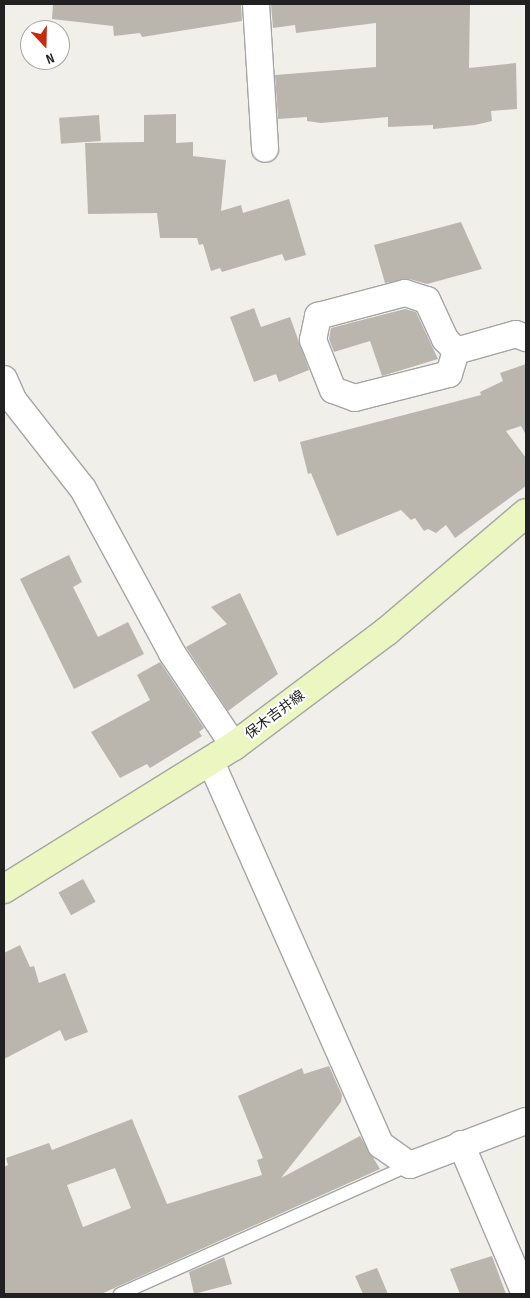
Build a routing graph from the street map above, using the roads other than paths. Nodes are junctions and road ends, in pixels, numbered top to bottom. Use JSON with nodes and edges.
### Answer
{"nodes":[{"id":1,"x":256,"y":4,"type":"edge"},
{"id":2,"x":265,"y":149,"type":"dead end"},
{"id":3,"x":526,"y":338,"type":"edge"},
{"id":4,"x":456,"y":351,"type":"junction"},
{"id":5,"x":4,"y":379,"type":"edge"},
{"id":6,"x":526,"y":513,"type":"edge"},
{"id":7,"x":234,"y":746,"type":"junction"},
{"id":8,"x":210,"y":762,"type":"junction"},
{"id":9,"x":4,"y":889,"type":"edge"},
{"id":10,"x":526,"y":1121,"type":"edge"},
{"id":11,"x":461,"y":1144,"type":"junction"},
{"id":12,"x":410,"y":1165,"type":"junction"},
{"id":13,"x":120,"y":1294,"type":"edge"},
{"id":14,"x":525,"y":1294,"type":"edge"}],
"edges":[{"from":1,"to":2,"type":"street"},
{"from":3,"to":4,"type":"street"},
{"from":4,"to":4,"type":"street"},
{"from":5,"to":7,"type":"street"},
{"from":6,"to":7,"type":"main road","name":"保木吉井線"},
{"from":7,"to":8,"type":"main road","name":"保木吉井線"},
{"from":8,"to":9,"type":"main road","name":"保木吉井線"},
{"from":8,"to":12,"type":"street"},
{"from":10,"to":11,"type":"street"},
{"from":11,"to":12,"type":"street"},
{"from":11,"to":14,"type":"street"},
{"from":12,"to":13,"type":"lane"}]}
